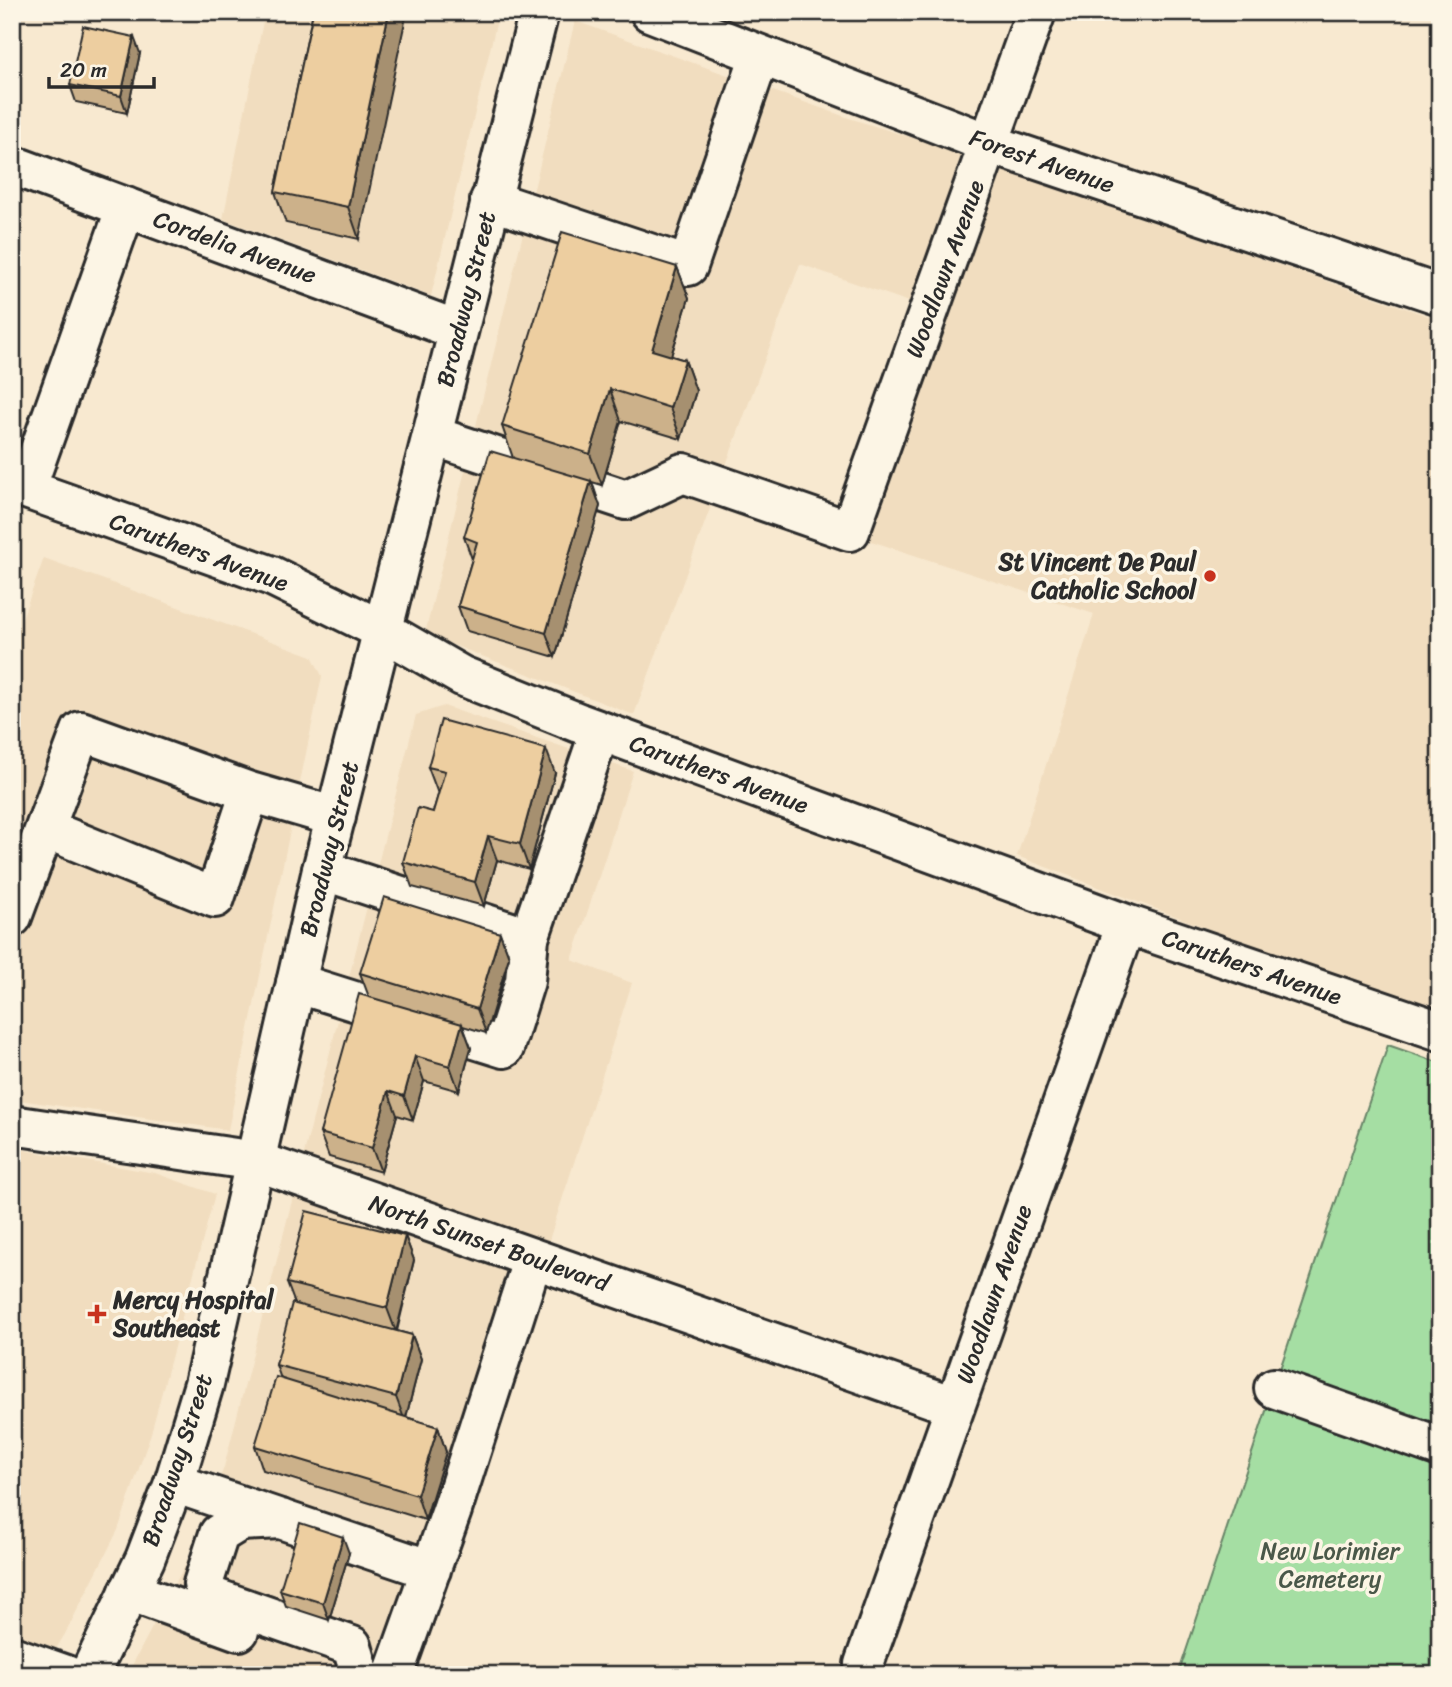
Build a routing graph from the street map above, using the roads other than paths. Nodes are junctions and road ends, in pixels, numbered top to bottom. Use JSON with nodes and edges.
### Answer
{"nodes":[{"id":1,"x":539,"y":12,"type":"edge"},
{"id":2,"x":650,"y":12,"type":"edge"},
{"id":3,"x":1036,"y":12,"type":"edge"},
{"id":4,"x":760,"y":55,"type":"junction"},
{"id":5,"x":990,"y":144,"type":"junction"},
{"id":6,"x":12,"y":165,"type":"edge"},
{"id":7,"x":490,"y":200,"type":"junction"},
{"id":8,"x":126,"y":207,"type":"junction"},
{"id":9,"x":1440,"y":295,"type":"edge"},
{"id":10,"x":457,"y":330,"type":"junction"},
{"id":11,"x":433,"y":436,"type":"junction"},
{"id":12,"x":19,"y":486,"type":"edge"},
{"id":13,"x":384,"y":631,"type":"junction"},
{"id":14,"x":600,"y":731,"type":"junction"},
{"id":15,"x":250,"y":792,"type":"junction"},
{"id":16,"x":336,"y":817,"type":"junction"},
{"id":17,"x":46,"y":829,"type":"junction"},
{"id":18,"x":322,"y":870,"type":"junction"},
{"id":19,"x":12,"y":917,"type":"edge"},
{"id":20,"x":1126,"y":924,"type":"junction"},
{"id":21,"x":529,"y":938,"type":"junction"},
{"id":22,"x":296,"y":982,"type":"junction"},
{"id":23,"x":1440,"y":1031,"type":"edge"},
{"id":24,"x":12,"y":1125,"type":"edge"},
{"id":25,"x":256,"y":1161,"type":"junction"},
{"id":26,"x":533,"y":1258,"type":"junction"},
{"id":27,"x":1274,"y":1388,"type":"dead end"},
{"id":28,"x":954,"y":1406,"type":"junction"},
{"id":29,"x":1440,"y":1447,"type":"edge"},
{"id":30,"x":174,"y":1483,"type":"junction"},
{"id":31,"x":281,"y":1519,"type":"junction"},
{"id":32,"x":431,"y":1570,"type":"junction"},
{"id":33,"x":130,"y":1591,"type":"junction"},
{"id":34,"x":12,"y":1656,"type":"edge"},
{"id":35,"x":864,"y":1664,"type":"dead end"},
{"id":36,"x":66,"y":1675,"type":"edge"},
{"id":37,"x":89,"y":1675,"type":"edge"},
{"id":38,"x":359,"y":1675,"type":"edge"},
{"id":39,"x":393,"y":1675,"type":"edge"}],
"edges":[{"from":1,"to":7,"type":"street","name":"Broadway Street"},
{"from":2,"to":4,"type":"street","name":"Forest Avenue"},
{"from":3,"to":5,"type":"street","name":"Woodlawn Avenue"},
{"from":4,"to":5,"type":"street","name":"Forest Avenue"},
{"from":4,"to":7,"type":"street"},
{"from":5,"to":9,"type":"street","name":"Forest Avenue"},
{"from":5,"to":11,"type":"street","name":"Woodlawn Avenue"},
{"from":6,"to":8,"type":"street","name":"Cordelia Avenue"},
{"from":7,"to":10,"type":"street","name":"Broadway Street"},
{"from":8,"to":10,"type":"street","name":"Cordelia Avenue"},
{"from":8,"to":12,"type":"street"},
{"from":10,"to":11,"type":"street","name":"Broadway Street"},
{"from":11,"to":13,"type":"street","name":"Broadway Street"},
{"from":12,"to":13,"type":"street","name":"Caruthers Avenue"},
{"from":13,"to":14,"type":"street","name":"Caruthers Avenue"},
{"from":13,"to":16,"type":"street","name":"Broadway Street"},
{"from":14,"to":20,"type":"street","name":"Caruthers Avenue"},
{"from":14,"to":21,"type":"street"},
{"from":15,"to":16,"type":"street"},
{"from":15,"to":17,"type":"street"},
{"from":15,"to":17,"type":"street"},
{"from":16,"to":18,"type":"street","name":"Broadway Street"},
{"from":17,"to":19,"type":"street"},
{"from":18,"to":21,"type":"street"},
{"from":18,"to":22,"type":"street","name":"Broadway Street"},
{"from":20,"to":23,"type":"street","name":"Caruthers Avenue"},
{"from":20,"to":28,"type":"street","name":"Woodlawn Avenue"},
{"from":21,"to":22,"type":"street"},
{"from":22,"to":25,"type":"street","name":"Broadway Street"},
{"from":24,"to":25,"type":"street","name":"North Sunset Boulevard"},
{"from":25,"to":26,"type":"street","name":"North Sunset Boulevard"},
{"from":25,"to":30,"type":"street","name":"Broadway Street"},
{"from":26,"to":28,"type":"street","name":"North Sunset Boulevard"},
{"from":26,"to":32,"type":"street"},
{"from":27,"to":29,"type":"street"},
{"from":28,"to":35,"type":"street","name":"Woodlawn Avenue"},
{"from":30,"to":31,"type":"street"},
{"from":30,"to":33,"type":"street","name":"Broadway Street"},
{"from":31,"to":32,"type":"street"},
{"from":31,"to":38,"type":"street"},
{"from":32,"to":39,"type":"street"},
{"from":33,"to":37,"type":"street","name":"Broadway Street"},
{"from":33,"to":38,"type":"street"},
{"from":34,"to":36,"type":"street"}]}
